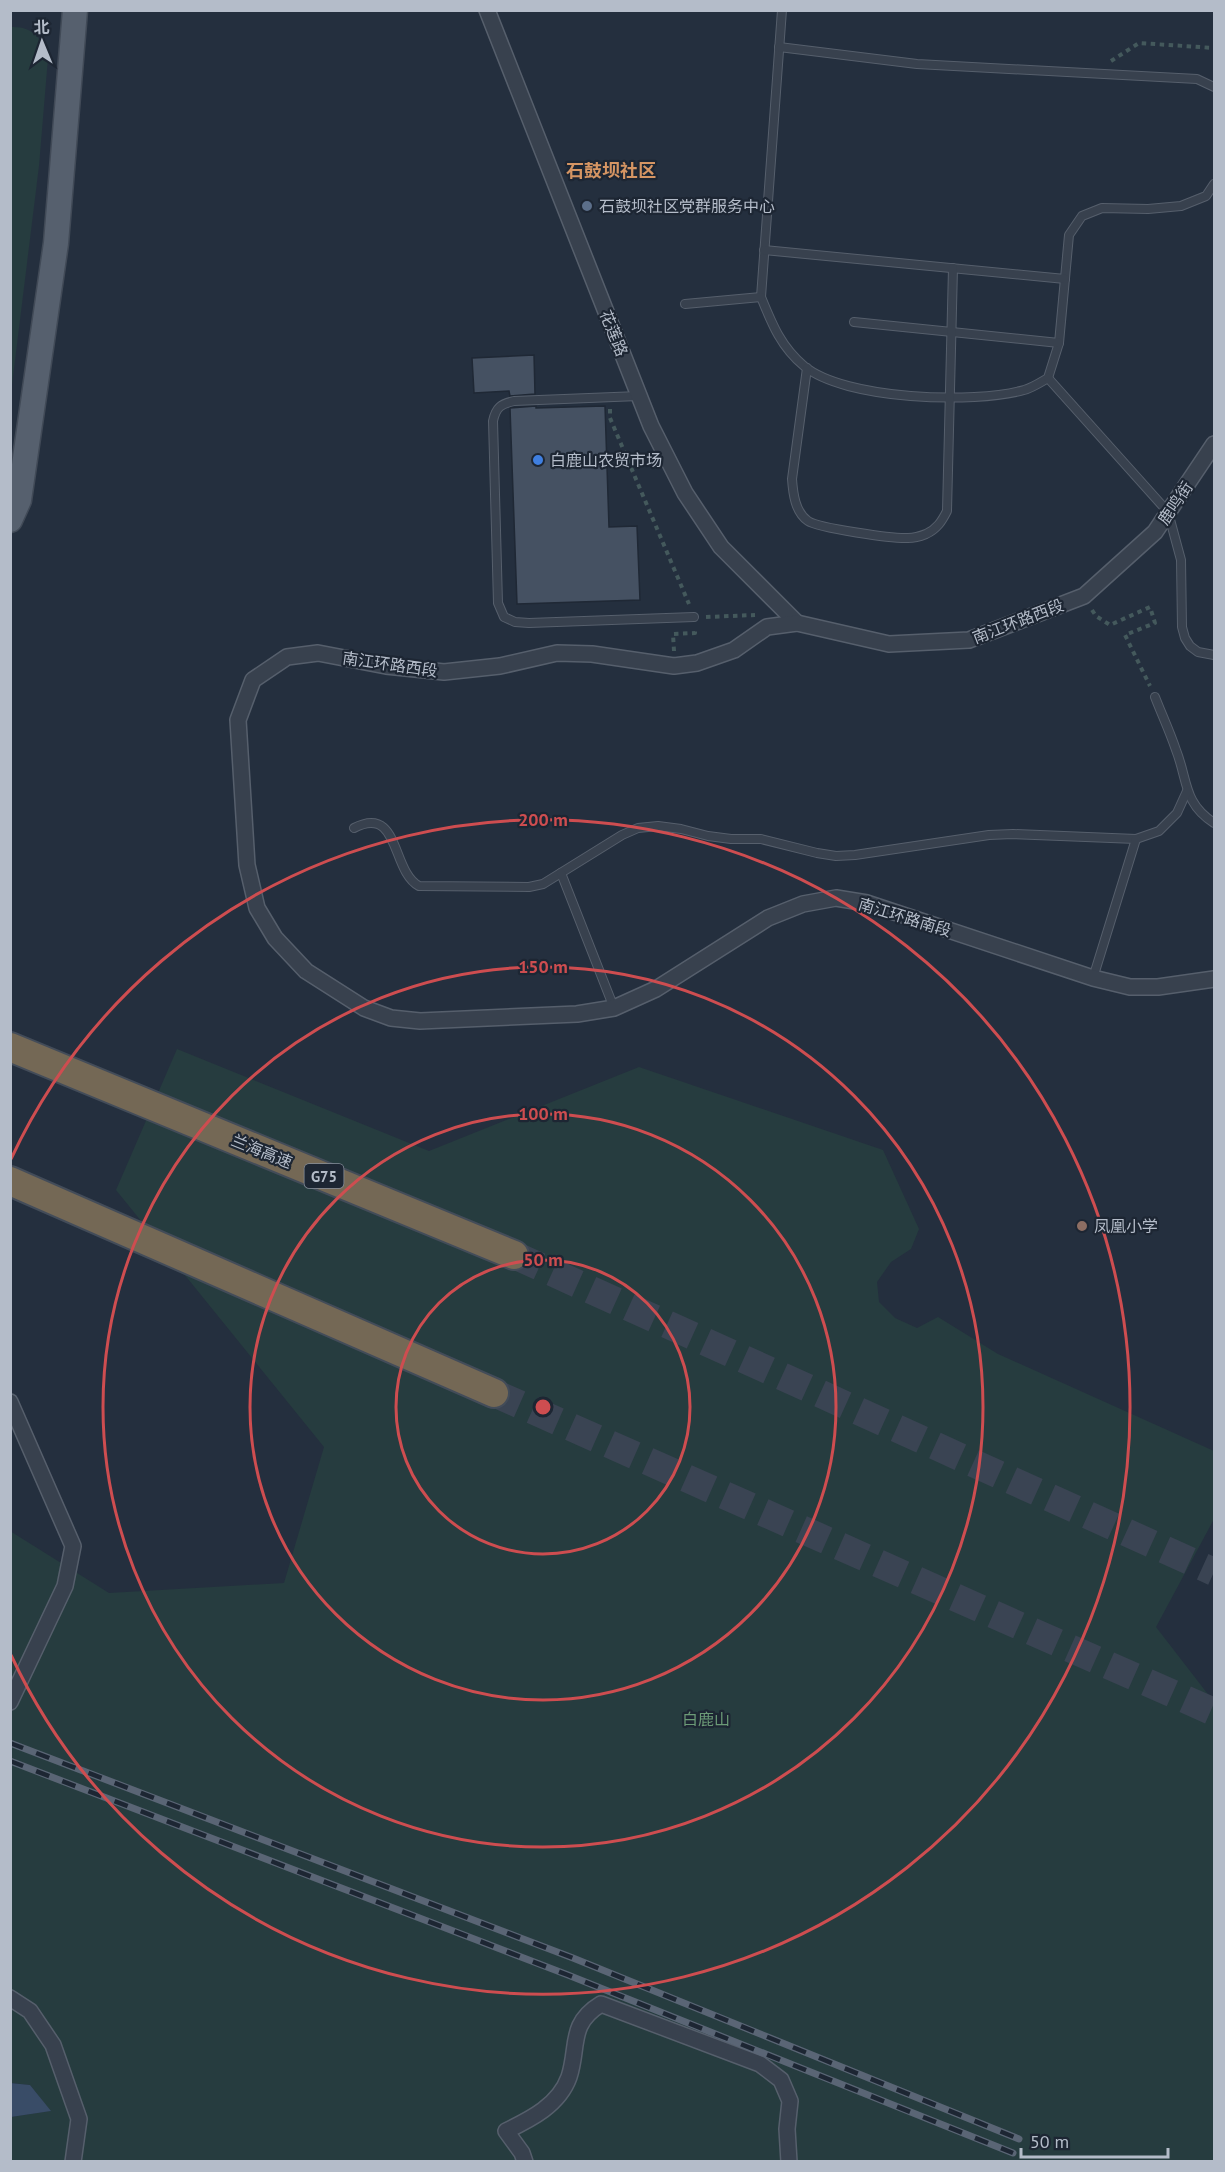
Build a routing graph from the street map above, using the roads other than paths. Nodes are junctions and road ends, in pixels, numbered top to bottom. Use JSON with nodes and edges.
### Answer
{"nodes":[{"id":1,"x":75,"y":10,"type":"edge"},
{"id":2,"x":487,"y":10,"type":"edge"},
{"id":3,"x":782,"y":10,"type":"edge"},
{"id":4,"x":779,"y":47,"type":"junction"},
{"id":5,"x":1215,"y":87,"type":"edge"},
{"id":6,"x":1215,"y":184,"type":"edge"},
{"id":7,"x":764,"y":250,"type":"junction"},
{"id":8,"x":954,"y":268,"type":"junction"},
{"id":9,"x":1065,"y":279,"type":"junction"},
{"id":10,"x":761,"y":297,"type":"junction"},
{"id":11,"x":685,"y":304,"type":"dead end"},
{"id":12,"x":854,"y":322,"type":"dead end"},
{"id":13,"x":952,"y":332,"type":"junction"},
{"id":14,"x":1059,"y":343,"type":"junction"},
{"id":15,"x":807,"y":368,"type":"junction"},
{"id":16,"x":1048,"y":378,"type":"junction"},
{"id":17,"x":639,"y":396,"type":"junction"},
{"id":18,"x":950,"y":397,"type":"junction"},
{"id":19,"x":1215,"y":444,"type":"edge"},
{"id":20,"x":1168,"y":512,"type":"junction"},
{"id":21,"x":10,"y":520,"type":"edge"},
{"id":22,"x":1155,"y":532,"type":"joint"},
{"id":23,"x":694,"y":617,"type":"road end"},
{"id":24,"x":797,"y":623,"type":"junction"},
{"id":25,"x":1215,"y":655,"type":"edge"},
{"id":26,"x":1155,"y":697,"type":"road end"},
{"id":27,"x":1187,"y":791,"type":"junction"},
{"id":28,"x":1215,"y":823,"type":"edge"},
{"id":29,"x":354,"y":828,"type":"dead end"},
{"id":30,"x":1136,"y":839,"type":"junction"},
{"id":31,"x":561,"y":873,"type":"junction"},
{"id":32,"x":1093,"y":978,"type":"junction"},
{"id":33,"x":1215,"y":979,"type":"edge"},
{"id":34,"x":614,"y":1008,"type":"junction"},
{"id":35,"x":10,"y":1047,"type":"edge"},
{"id":36,"x":10,"y":1181,"type":"edge"},
{"id":37,"x":514,"y":1255,"type":"tunnel mouth"},
{"id":38,"x":494,"y":1393,"type":"tunnel mouth"},
{"id":39,"x":10,"y":1402,"type":"edge"},
{"id":40,"x":10,"y":1702,"type":"edge"},
{"id":41,"x":10,"y":1998,"type":"edge"},
{"id":42,"x":74,"y":2162,"type":"edge"},
{"id":43,"x":525,"y":2162,"type":"edge"},
{"id":44,"x":789,"y":2162,"type":"edge"}],
"edges":[{"from":1,"to":21,"type":"main road"},
{"from":2,"to":17,"type":"street","name":"花莲路"},
{"from":3,"to":4,"type":"lane"},
{"from":4,"to":5,"type":"lane"},
{"from":4,"to":7,"type":"lane"},
{"from":6,"to":9,"type":"lane"},
{"from":7,"to":8,"type":"lane"},
{"from":7,"to":10,"type":"lane"},
{"from":8,"to":9,"type":"lane"},
{"from":8,"to":13,"type":"lane"},
{"from":9,"to":14,"type":"lane"},
{"from":10,"to":11,"type":"lane"},
{"from":10,"to":15,"type":"lane"},
{"from":12,"to":13,"type":"lane"},
{"from":13,"to":14,"type":"lane"},
{"from":13,"to":18,"type":"lane"},
{"from":14,"to":16,"type":"lane"},
{"from":15,"to":18,"type":"lane"},
{"from":15,"to":18,"type":"lane"},
{"from":16,"to":18,"type":"lane"},
{"from":16,"to":20,"type":"lane"},
{"from":17,"to":23,"type":"lane"},
{"from":17,"to":24,"type":"street","name":"花莲路"},
{"from":19,"to":20,"type":"street","name":"鹿鸣街"},
{"from":20,"to":22,"type":"street","name":"鹿鸣街"},
{"from":20,"to":25,"type":"lane"},
{"from":22,"to":24,"type":"street","name":"南江环路西段"},
{"from":24,"to":34,"type":"street","name":"南江环路西段"},
{"from":26,"to":27,"type":"lane"},
{"from":27,"to":28,"type":"lane"},
{"from":27,"to":30,"type":"lane"},
{"from":29,"to":31,"type":"lane"},
{"from":30,"to":31,"type":"lane"},
{"from":30,"to":32,"type":"lane"},
{"from":31,"to":34,"type":"lane"},
{"from":32,"to":33,"type":"street","name":"南江环路南段"},
{"from":32,"to":34,"type":"street","name":"南江环路南段"},
{"from":35,"to":37,"type":"highway","name":"兰海高速","number":"G75"},
{"from":36,"to":38,"type":"highway"},
{"from":39,"to":40,"type":"street"},
{"from":41,"to":42,"type":"street"},
{"from":43,"to":44,"type":"street"}]}
